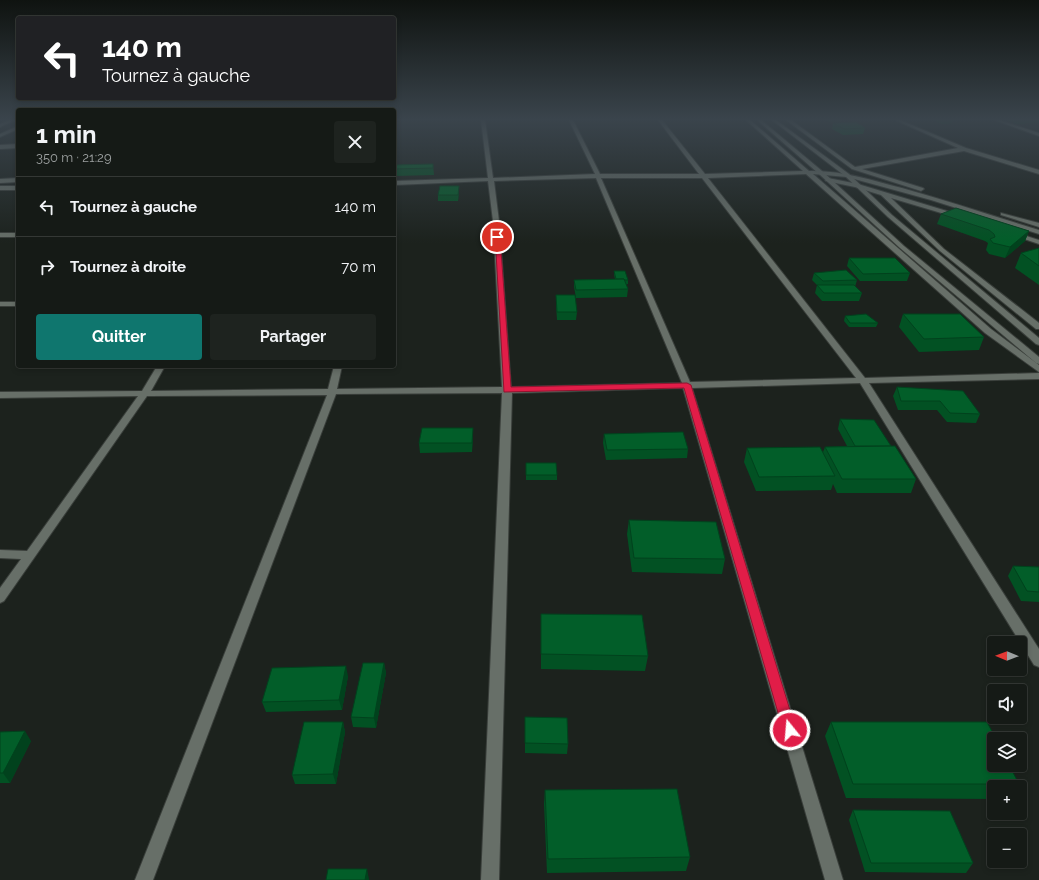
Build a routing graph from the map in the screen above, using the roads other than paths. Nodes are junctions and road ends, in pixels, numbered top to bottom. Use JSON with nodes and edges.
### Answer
{"nodes":[{"id":1,"x":488,"y":161,"type":"edge"},
{"id":2,"x":591,"y":161,"type":"edge"},
{"id":3,"x":693,"y":161,"type":"edge"},
{"id":4,"x":794,"y":161,"type":"edge"},
{"id":5,"x":807,"y":161,"type":"edge"},
{"id":6,"x":828,"y":161,"type":"edge"},
{"id":7,"x":844,"y":161,"type":"edge"},
{"id":8,"x":894,"y":161,"type":"edge"},
{"id":9,"x":1003,"y":161,"type":"edge"},
{"id":10,"x":854,"y":168,"type":"junction"},
{"id":11,"x":838,"y":169,"type":"junction"},
{"id":12,"x":820,"y":172,"type":"junction"},
{"id":13,"x":1039,"y":172,"type":"edge"},
{"id":14,"x":808,"y":173,"type":"junction"},
{"id":15,"x":847,"y":175,"type":"junction"},
{"id":16,"x":598,"y":176,"type":"junction"},
{"id":17,"x":705,"y":176,"type":"junction"},
{"id":18,"x":490,"y":179,"type":"junction"},
{"id":19,"x":16,"y":180,"type":"edge"},
{"id":20,"x":828,"y":180,"type":"junction"},
{"id":21,"x":0,"y":181,"type":"edge"},
{"id":22,"x":396,"y":183,"type":"edge"},
{"id":23,"x":880,"y":184,"type":"junction"},
{"id":24,"x":856,"y":185,"type":"junction"},
{"id":25,"x":0,"y":188,"type":"edge"},
{"id":26,"x":16,"y":188,"type":"edge"},
{"id":27,"x":882,"y":192,"type":"junction"},
{"id":28,"x":965,"y":218,"type":"edge"},
{"id":29,"x":1039,"y":225,"type":"edge"},
{"id":30,"x":1039,"y":232,"type":"edge"},
{"id":31,"x":1009,"y":233,"type":"edge"},
{"id":32,"x":16,"y":235,"type":"edge"},
{"id":33,"x":0,"y":236,"type":"edge"},
{"id":34,"x":1039,"y":242,"type":"edge"},
{"id":35,"x":0,"y":304,"type":"edge"},
{"id":36,"x":16,"y":304,"type":"edge"},
{"id":37,"x":1039,"y":327,"type":"edge"},
{"id":38,"x":1039,"y":342,"type":"edge"},
{"id":39,"x":1039,"y":361,"type":"edge"},
{"id":40,"x":160,"y":368,"type":"edge"},
{"id":41,"x":338,"y":368,"type":"edge"},
{"id":42,"x":1039,"y":369,"type":"edge"},
{"id":43,"x":1039,"y":376,"type":"edge"},
{"id":44,"x":862,"y":380,"type":"junction"},
{"id":45,"x":687,"y":385,"type":"junction"},
{"id":46,"x":507,"y":390,"type":"junction"},
{"id":47,"x":145,"y":393,"type":"junction"},
{"id":48,"x":332,"y":393,"type":"junction"},
{"id":49,"x":0,"y":395,"type":"edge"},
{"id":50,"x":0,"y":554,"type":"edge"},
{"id":51,"x":31,"y":554,"type":"junction"},
{"id":52,"x":0,"y":598,"type":"edge"},
{"id":53,"x":1039,"y":661,"type":"edge"},
{"id":54,"x":144,"y":880,"type":"edge"},
{"id":55,"x":490,"y":880,"type":"edge"},
{"id":56,"x":834,"y":880,"type":"edge"}],
"edges":[{"from":1,"to":18,"type":"street"},
{"from":2,"to":16,"type":"street"},
{"from":3,"to":17,"type":"street"},
{"from":4,"to":14,"type":"street"},
{"from":5,"to":12,"type":"street"},
{"from":6,"to":11,"type":"street"},
{"from":7,"to":10,"type":"street"},
{"from":8,"to":10,"type":"street"},
{"from":9,"to":13,"type":"street"},
{"from":10,"to":11,"type":"street"},
{"from":10,"to":29,"type":"street"},
{"from":11,"to":15,"type":"street"},
{"from":12,"to":14,"type":"street"},
{"from":12,"to":15,"type":"street"},
{"from":12,"to":20,"type":"street"},
{"from":14,"to":17,"type":"street"},
{"from":14,"to":42,"type":"street"},
{"from":15,"to":23,"type":"street"},
{"from":15,"to":24,"type":"street"},
{"from":16,"to":17,"type":"street"},
{"from":16,"to":18,"type":"street"},
{"from":16,"to":45,"type":"street"},
{"from":17,"to":44,"type":"street"},
{"from":18,"to":22,"type":"street"},
{"from":18,"to":46,"type":"street"},
{"from":19,"to":21,"type":"street"},
{"from":20,"to":24,"type":"street"},
{"from":20,"to":39,"type":"street"},
{"from":23,"to":27,"type":"street"},
{"from":23,"to":30,"type":"street"},
{"from":24,"to":27,"type":"street"},
{"from":24,"to":38,"type":"street"},
{"from":25,"to":26,"type":"street"},
{"from":27,"to":28,"type":"street"},
{"from":27,"to":37,"type":"street"},
{"from":31,"to":34,"type":"street"},
{"from":32,"to":33,"type":"street"},
{"from":35,"to":36,"type":"street"},
{"from":40,"to":47,"type":"street"},
{"from":41,"to":48,"type":"street"},
{"from":43,"to":44,"type":"street"},
{"from":44,"to":45,"type":"street"},
{"from":44,"to":53,"type":"street"},
{"from":45,"to":46,"type":"street"},
{"from":45,"to":56,"type":"street"},
{"from":46,"to":48,"type":"street"},
{"from":46,"to":55,"type":"street"},
{"from":47,"to":48,"type":"street"},
{"from":47,"to":49,"type":"street"},
{"from":47,"to":51,"type":"street"},
{"from":48,"to":54,"type":"street"},
{"from":50,"to":51,"type":"street"},
{"from":51,"to":52,"type":"street"}]}
